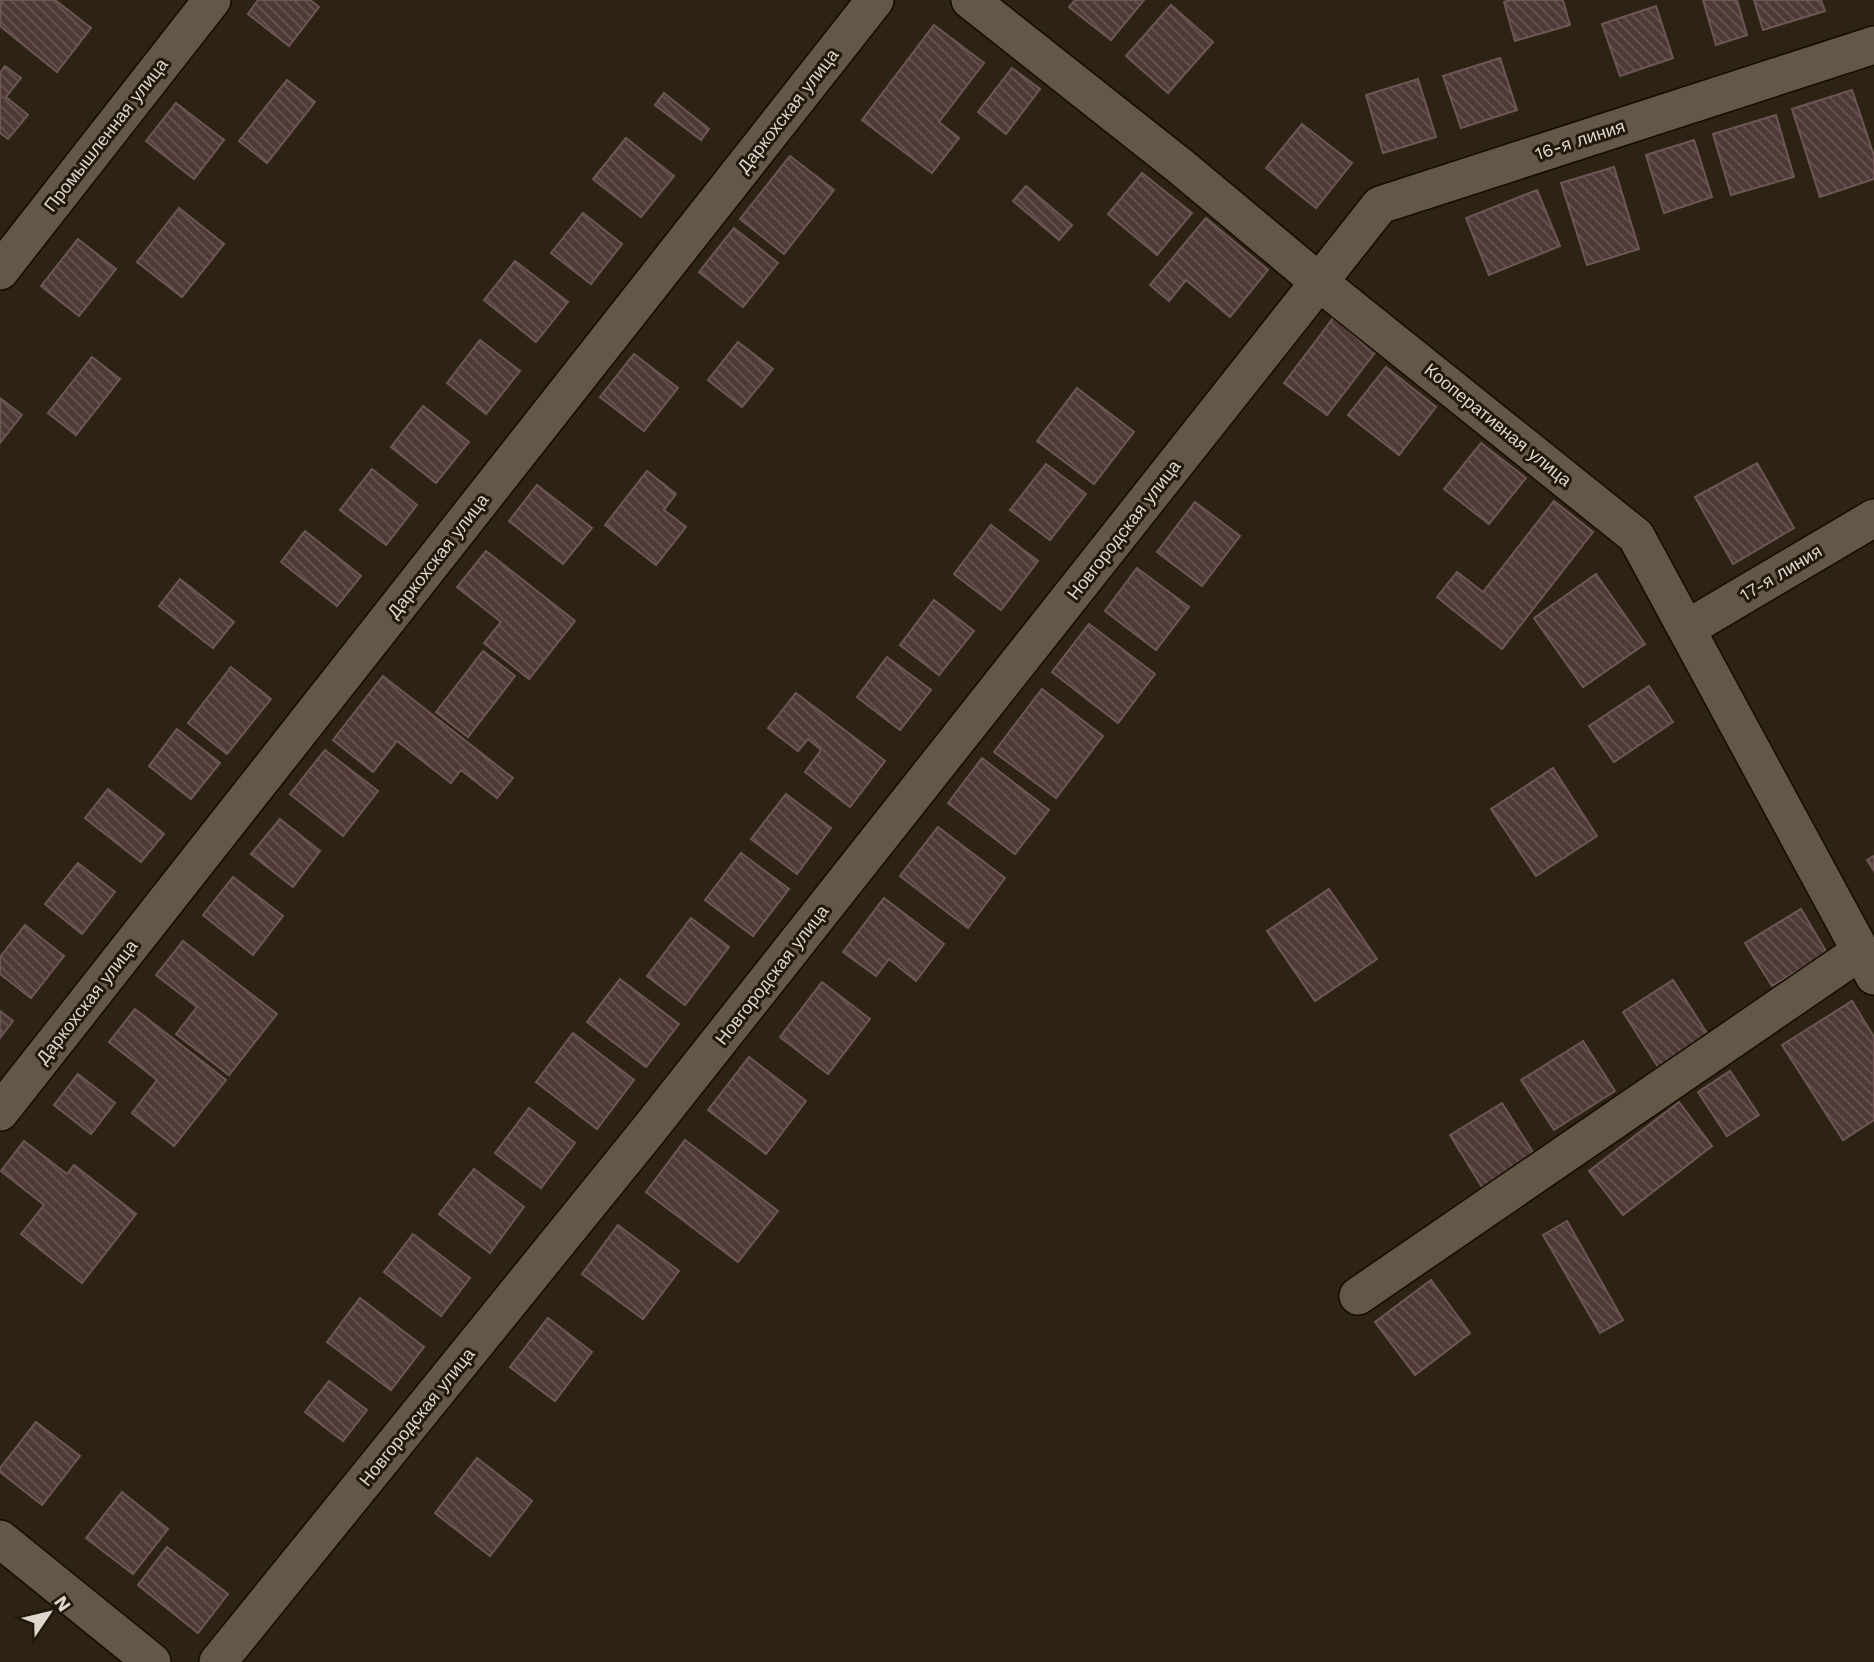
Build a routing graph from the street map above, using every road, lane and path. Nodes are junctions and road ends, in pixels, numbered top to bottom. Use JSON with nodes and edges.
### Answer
{"nodes":[{"id":1,"x":212,"y":0,"type":"edge"},
{"id":2,"x":875,"y":0,"type":"edge"},
{"id":3,"x":970,"y":0,"type":"edge"},
{"id":4,"x":1874,"y":44,"type":"edge"},
{"id":5,"x":0,"y":271,"type":"edge"},
{"id":6,"x":1320,"y":282,"type":"junction"},
{"id":7,"x":1874,"y":518,"type":"edge"},
{"id":8,"x":1688,"y":628,"type":"junction"},
{"id":9,"x":1868,"y":963,"type":"edge"},
{"id":10,"x":0,"y":1112,"type":"edge"},
{"id":11,"x":1358,"y":1296,"type":"dead end"},
{"id":12,"x":0,"y":1539,"type":"edge"},
{"id":13,"x":152,"y":1662,"type":"edge"},
{"id":14,"x":218,"y":1662,"type":"edge"}],
"edges":[{"from":1,"to":5,"type":"street","name":"Промышленная улица"},
{"from":2,"to":10,"type":"street","name":"Даркохская улица"},
{"from":3,"to":6,"type":"street","name":"Кооперативная улица"},
{"from":4,"to":6,"type":"street","name":"16-я линия"},
{"from":6,"to":8,"type":"street","name":"Кооперативная улица"},
{"from":6,"to":14,"type":"street","name":"Новгородская улица"},
{"from":7,"to":8,"type":"street","name":"17-я линия"},
{"from":8,"to":9,"type":"street","name":"Кооперативная улица"},
{"from":9,"to":11,"type":"street"},
{"from":12,"to":13,"type":"street"}]}
